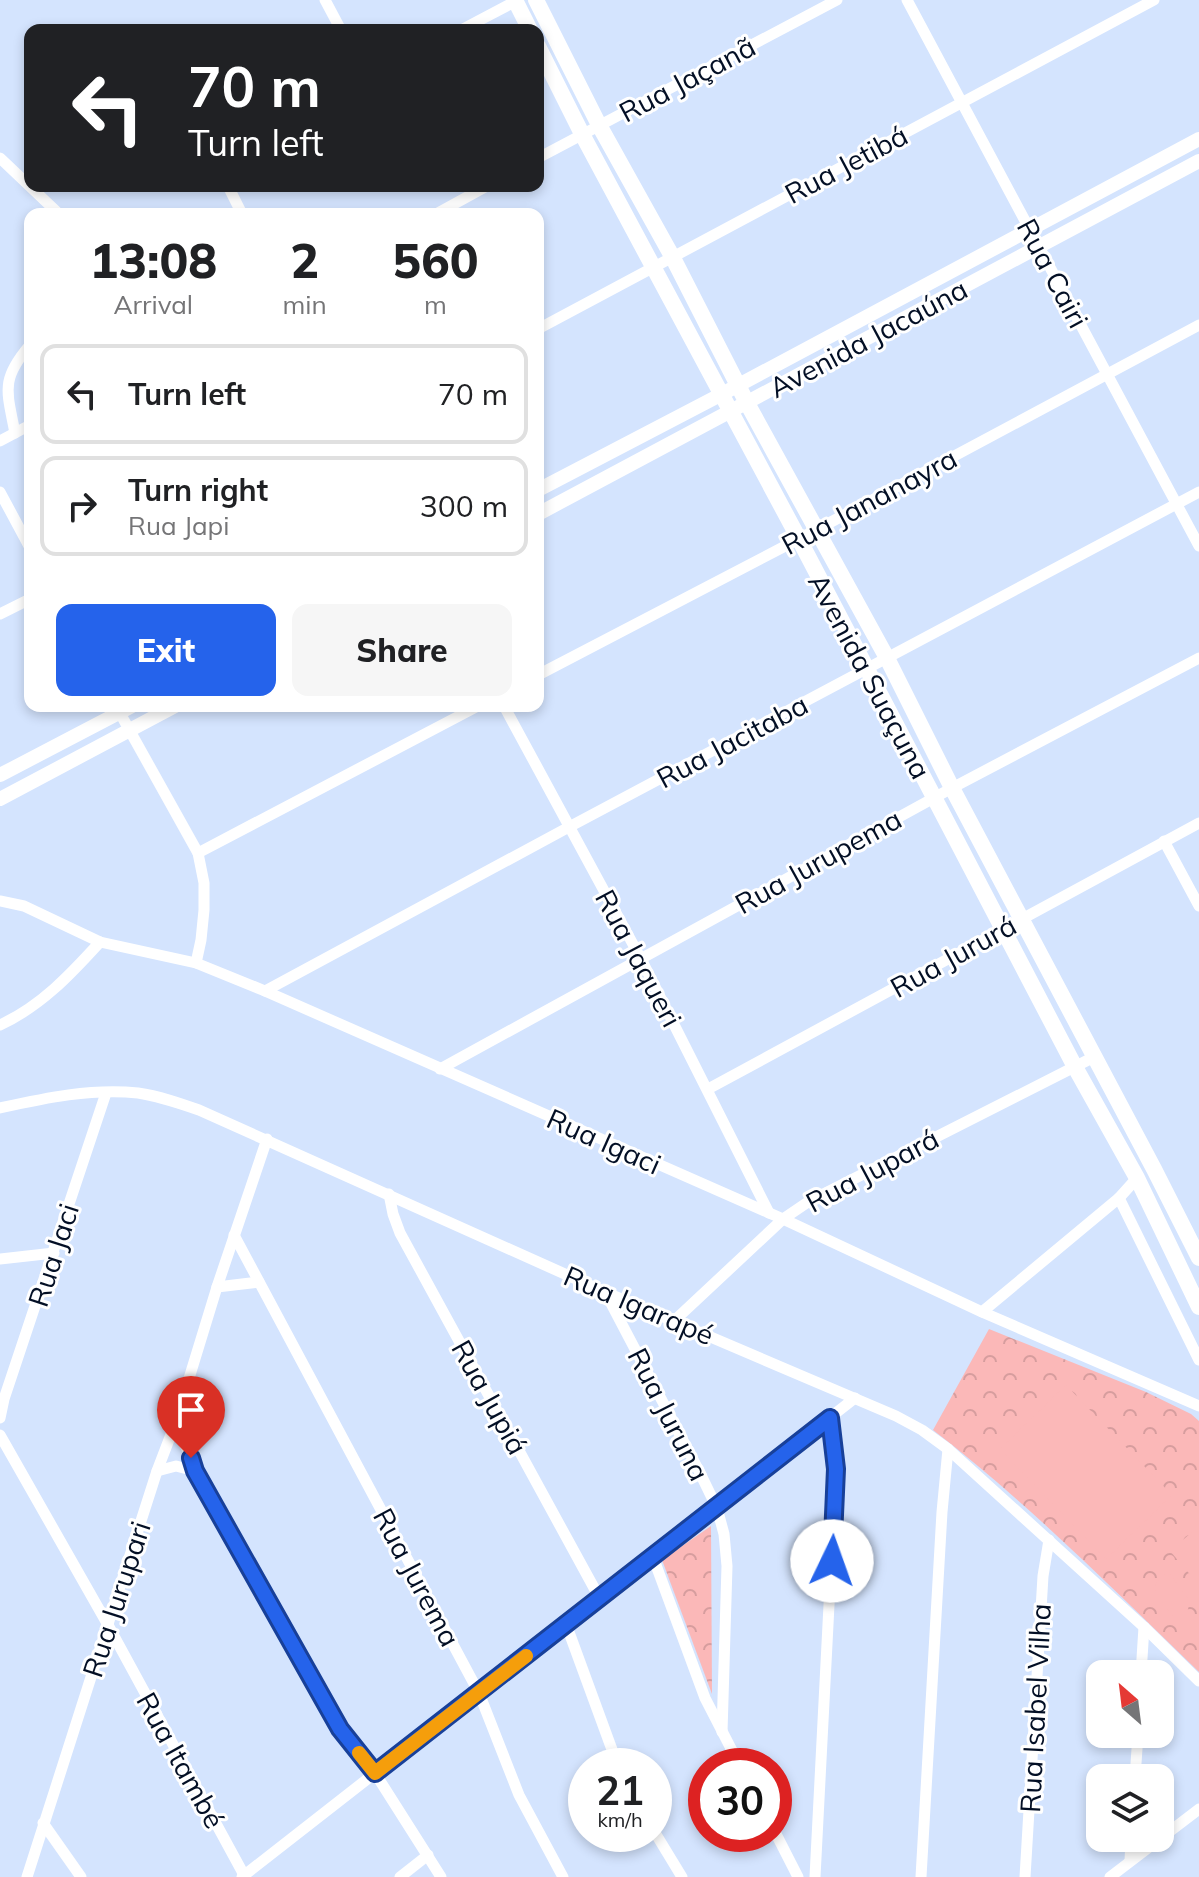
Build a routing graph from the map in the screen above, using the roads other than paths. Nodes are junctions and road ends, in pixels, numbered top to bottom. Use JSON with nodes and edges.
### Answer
{"nodes":[{"id":1,"x":325,"y":0,"type":"edge"},
{"id":2,"x":516,"y":0,"type":"edge"},
{"id":3,"x":536,"y":0,"type":"edge"},
{"id":4,"x":837,"y":0,"type":"edge"},
{"id":5,"x":907,"y":0,"type":"edge"},
{"id":6,"x":1154,"y":0,"type":"edge"},
{"id":7,"x":338,"y":24,"type":"edge"},
{"id":8,"x":472,"y":24,"type":"edge"},
{"id":9,"x":527,"y":24,"type":"edge"},
{"id":10,"x":544,"y":58,"type":"edge"},
{"id":11,"x":961,"y":101,"type":"junction"},
{"id":12,"x":599,"y":125,"type":"junction"},
{"id":13,"x":582,"y":134,"type":"junction"},
{"id":14,"x":1199,"y":139,"type":"edge"},
{"id":15,"x":544,"y":155,"type":"edge"},
{"id":16,"x":0,"y":158,"type":"edge"},
{"id":17,"x":1199,"y":161,"type":"edge"},
{"id":18,"x":24,"y":181,"type":"edge"},
{"id":19,"x":36,"y":192,"type":"edge"},
{"id":20,"x":476,"y":192,"type":"edge"},
{"id":21,"x":53,"y":208,"type":"edge"},
{"id":22,"x":447,"y":208,"type":"edge"},
{"id":23,"x":1030,"y":229,"type":"junction"},
{"id":24,"x":1039,"y":246,"type":"junction"},
{"id":25,"x":673,"y":258,"type":"junction"},
{"id":26,"x":654,"y":267,"type":"junction"},
{"id":27,"x":1199,"y":325,"type":"edge"},
{"id":28,"x":544,"y":326,"type":"edge"},
{"id":29,"x":24,"y":352,"type":"edge"},
{"id":30,"x":1107,"y":373,"type":"junction"},
{"id":31,"x":738,"y":385,"type":"junction"},
{"id":32,"x":722,"y":394,"type":"junction"},
{"id":33,"x":747,"y":403,"type":"junction"},
{"id":34,"x":731,"y":412,"type":"junction"},
{"id":35,"x":24,"y":428,"type":"edge"},
{"id":36,"x":15,"y":433,"type":"junction"},
{"id":37,"x":0,"y":441,"type":"edge"},
{"id":38,"x":544,"y":487,"type":"edge"},
{"id":39,"x":0,"y":492,"type":"edge"},
{"id":40,"x":1199,"y":492,"type":"edge"},
{"id":41,"x":1177,"y":503,"type":"junction"},
{"id":42,"x":544,"y":511,"type":"edge"},
{"id":43,"x":816,"y":530,"type":"junction"},
{"id":44,"x":24,"y":537,"type":"edge"},
{"id":45,"x":799,"y":539,"type":"junction"},
{"id":46,"x":1199,"y":546,"type":"edge"},
{"id":47,"x":24,"y":602,"type":"edge"},
{"id":48,"x":0,"y":614,"type":"edge"},
{"id":49,"x":887,"y":658,"type":"junction"},
{"id":50,"x":1199,"y":658,"type":"edge"},
{"id":51,"x":867,"y":669,"type":"junction"},
{"id":52,"x":544,"y":672,"type":"edge"},
{"id":53,"x":115,"y":712,"type":"edge"},
{"id":54,"x":123,"y":712,"type":"edge"},
{"id":55,"x":164,"y":712,"type":"edge"},
{"id":56,"x":467,"y":712,"type":"edge"},
{"id":57,"x":507,"y":712,"type":"edge"},
{"id":58,"x":128,"y":731,"type":"junction"},
{"id":59,"x":0,"y":775,"type":"edge"},
{"id":60,"x":952,"y":788,"type":"junction"},
{"id":61,"x":934,"y":797,"type":"junction"},
{"id":62,"x":0,"y":799,"type":"edge"},
{"id":63,"x":1199,"y":823,"type":"edge"},
{"id":64,"x":569,"y":827,"type":"junction"},
{"id":65,"x":1164,"y":841,"type":"junction"},
{"id":66,"x":198,"y":853,"type":"junction"},
{"id":67,"x":0,"y":901,"type":"edge"},
{"id":68,"x":1199,"y":906,"type":"edge"},
{"id":69,"x":1022,"y":919,"type":"junction"},
{"id":70,"x":1004,"y":929,"type":"junction"},
{"id":71,"x":100,"y":942,"type":"junction"},
{"id":72,"x":641,"y":959,"type":"junction"},
{"id":73,"x":196,"y":963,"type":"junction"},
{"id":74,"x":265,"y":991,"type":"junction"},
{"id":75,"x":0,"y":1025,"type":"edge"},
{"id":76,"x":1094,"y":1057,"type":"junction"},
{"id":77,"x":1075,"y":1067,"type":"junction"},
{"id":78,"x":440,"y":1069,"type":"junction"},
{"id":79,"x":708,"y":1089,"type":"junction"},
{"id":80,"x":106,"y":1093,"type":"junction"},
{"id":81,"x":0,"y":1108,"type":"edge"},
{"id":82,"x":267,"y":1139,"type":"junction"},
{"id":83,"x":1137,"y":1178,"type":"junction"},
{"id":84,"x":389,"y":1194,"type":"junction"},
{"id":85,"x":1119,"y":1198,"type":"junction"},
{"id":86,"x":769,"y":1213,"type":"junction"},
{"id":87,"x":783,"y":1219,"type":"junction"},
{"id":88,"x":234,"y":1235,"type":"junction"},
{"id":89,"x":54,"y":1253,"type":"junction"},
{"id":90,"x":1199,"y":1258,"type":"edge"},
{"id":91,"x":0,"y":1259,"type":"edge"},
{"id":92,"x":259,"y":1282,"type":"junction"},
{"id":93,"x":217,"y":1287,"type":"junction"},
{"id":94,"x":605,"y":1292,"type":"junction"},
{"id":95,"x":1199,"y":1307,"type":"edge"},
{"id":96,"x":982,"y":1312,"type":"junction"},
{"id":97,"x":675,"y":1320,"type":"junction"},
{"id":98,"x":1199,"y":1360,"type":"edge"},
{"id":99,"x":855,"y":1398,"type":"junction"},
{"id":100,"x":2,"y":1400,"type":"edge"},
{"id":101,"x":1199,"y":1406,"type":"edge"},
{"id":102,"x":0,"y":1418,"type":"edge"},
{"id":103,"x":830,"y":1418,"type":"junction"},
{"id":104,"x":175,"y":1424,"type":"junction"},
{"id":105,"x":0,"y":1435,"type":"edge"},
{"id":106,"x":948,"y":1449,"type":"junction"},
{"id":107,"x":157,"y":1471,"type":"junction"},
{"id":108,"x":195,"y":1471,"type":"junction"},
{"id":109,"x":717,"y":1508,"type":"junction"},
{"id":110,"x":1049,"y":1540,"type":"junction"},
{"id":111,"x":653,"y":1557,"type":"junction"},
{"id":112,"x":599,"y":1597,"type":"junction"},
{"id":113,"x":566,"y":1624,"type":"junction"},
{"id":114,"x":108,"y":1625,"type":"junction"},
{"id":115,"x":1144,"y":1627,"type":"junction"},
{"id":116,"x":1142,"y":1660,"type":"edge"},
{"id":117,"x":1199,"y":1681,"type":"edge"},
{"id":118,"x":479,"y":1693,"type":"junction"},
{"id":119,"x":722,"y":1732,"type":"junction"},
{"id":120,"x":611,"y":1748,"type":"edge"},
{"id":121,"x":730,"y":1748,"type":"edge"},
{"id":122,"x":375,"y":1773,"type":"junction"},
{"id":123,"x":1199,"y":1809,"type":"edge"},
{"id":124,"x":43,"y":1823,"type":"junction"},
{"id":125,"x":667,"y":1852,"type":"edge"},
{"id":126,"x":785,"y":1852,"type":"edge"},
{"id":127,"x":1130,"y":1852,"type":"edge"},
{"id":128,"x":428,"y":1855,"type":"junction"},
{"id":129,"x":1130,"y":1861,"type":"junction"},
{"id":130,"x":243,"y":1876,"type":"edge"},
{"id":131,"x":27,"y":1877,"type":"edge"},
{"id":132,"x":81,"y":1877,"type":"edge"},
{"id":133,"x":400,"y":1877,"type":"edge"},
{"id":134,"x":441,"y":1877,"type":"edge"},
{"id":135,"x":563,"y":1877,"type":"edge"},
{"id":136,"x":682,"y":1877,"type":"edge"},
{"id":137,"x":798,"y":1877,"type":"edge"},
{"id":138,"x":815,"y":1877,"type":"edge"},
{"id":139,"x":921,"y":1877,"type":"edge"},
{"id":140,"x":1025,"y":1877,"type":"edge"},
{"id":141,"x":1110,"y":1877,"type":"edge"}],
"edges":[{"from":1,"to":7,"type":"street"},
{"from":2,"to":8,"type":"street"},
{"from":2,"to":9,"type":"main road"},
{"from":3,"to":12,"type":"main road","name":"Avenida Suaçuna"},
{"from":4,"to":12,"type":"street","name":"Rua Jaçanã"},
{"from":5,"to":11,"type":"street","name":"Rua Cairi"},
{"from":6,"to":11,"type":"street","name":"Rua Jetibá"},
{"from":10,"to":13,"type":"main road","name":"Avenida Suaçuna"},
{"from":11,"to":23,"type":"street","name":"Rua Cairi"},
{"from":11,"to":25,"type":"street","name":"Rua Jetibá"},
{"from":12,"to":13,"type":"street","name":"Rua Jaçanã"},
{"from":12,"to":25,"type":"main road","name":"Avenida Suaçuna"},
{"from":13,"to":15,"type":"street","name":"Rua Jaçanã"},
{"from":13,"to":26,"type":"main road","name":"Avenida Suaçuna"},
{"from":14,"to":23,"type":"street","name":"Avenida Jacaúna"},
{"from":16,"to":18,"type":"street"},
{"from":17,"to":24,"type":"street","name":"Avenida Jacaúna"},
{"from":19,"to":21,"type":"street"},
{"from":20,"to":22,"type":"street"},
{"from":23,"to":24,"type":"street","name":"Rua Cairi"},
{"from":23,"to":31,"type":"street","name":"Avenida Jacaúna"},
{"from":24,"to":30,"type":"street","name":"Rua Cairi"},
{"from":24,"to":33,"type":"street","name":"Avenida Jacaúna"},
{"from":25,"to":26,"type":"street","name":"Rua Jetibá"},
{"from":25,"to":31,"type":"main road","name":"Avenida Suaçuna"},
{"from":26,"to":28,"type":"street","name":"Rua Jetibá"},
{"from":26,"to":32,"type":"main road","name":"Avenida Suaçuna"},
{"from":27,"to":30,"type":"street","name":"Rua Jananayra"},
{"from":29,"to":36,"type":"street"},
{"from":30,"to":41,"type":"street","name":"Rua Cairi"},
{"from":30,"to":43,"type":"street","name":"Rua Jananayra"},
{"from":31,"to":32,"type":"street","name":"Avenida Jacaúna"},
{"from":31,"to":33,"type":"main road","name":"Avenida Suaçuna"},
{"from":32,"to":34,"type":"main road","name":"Avenida Suaçuna"},
{"from":32,"to":38,"type":"street","name":"Avenida Jacaúna"},
{"from":33,"to":34,"type":"street","name":"Avenida Jacaúna"},
{"from":33,"to":43,"type":"main road","name":"Avenida Suaçuna"},
{"from":34,"to":42,"type":"street","name":"Avenida Jacaúna"},
{"from":34,"to":45,"type":"main road","name":"Avenida Suaçuna"},
{"from":35,"to":36,"type":"street"},
{"from":36,"to":37,"type":"street"},
{"from":39,"to":44,"type":"street"},
{"from":40,"to":41,"type":"street","name":"Rua Jacitaba"},
{"from":41,"to":46,"type":"street","name":"Rua Cairi"},
{"from":41,"to":49,"type":"street","name":"Rua Jacitaba"},
{"from":43,"to":45,"type":"street","name":"Rua Jananayra"},
{"from":43,"to":49,"type":"main road","name":"Avenida Suaçuna"},
{"from":45,"to":51,"type":"main road","name":"Avenida Suaçuna"},
{"from":45,"to":52,"type":"street","name":"Rua Jananayra"},
{"from":47,"to":48,"type":"street"},
{"from":49,"to":51,"type":"street","name":"Rua Jacitaba"},
{"from":49,"to":60,"type":"main road","name":"Avenida Suaçuna"},
{"from":50,"to":60,"type":"street","name":"Rua Jurupema"},
{"from":51,"to":61,"type":"main road","name":"Avenida Suaçuna"},
{"from":51,"to":64,"type":"street","name":"Rua Jacitaba"},
{"from":53,"to":59,"type":"street"},
{"from":54,"to":58,"type":"street"},
{"from":55,"to":58,"type":"street"},
{"from":56,"to":66,"type":"street"},
{"from":57,"to":64,"type":"street","name":"Rua Jaqueri"},
{"from":58,"to":62,"type":"street"},
{"from":58,"to":66,"type":"street"},
{"from":60,"to":61,"type":"street","name":"Rua Jurupema"},
{"from":60,"to":69,"type":"main road","name":"Avenida Suaçuna"},
{"from":61,"to":70,"type":"main road","name":"Avenida Suaçuna"},
{"from":61,"to":72,"type":"street","name":"Rua Jurupema"},
{"from":63,"to":65,"type":"street","name":"Rua Jururá"},
{"from":64,"to":72,"type":"street","name":"Rua Jaqueri"},
{"from":64,"to":74,"type":"street","name":"Rua Jacitaba"},
{"from":65,"to":68,"type":"street"},
{"from":65,"to":69,"type":"street","name":"Rua Jururá"},
{"from":66,"to":73,"type":"street"},
{"from":67,"to":71,"type":"street","name":"Rua Igaci"},
{"from":69,"to":70,"type":"street","name":"Rua Jururá"},
{"from":69,"to":76,"type":"main road","name":"Avenida Suaçuna"},
{"from":70,"to":77,"type":"main road","name":"Avenida Suaçuna"},
{"from":70,"to":79,"type":"street","name":"Rua Jururá"},
{"from":71,"to":73,"type":"street","name":"Rua Igaci"},
{"from":71,"to":75,"type":"street"},
{"from":72,"to":78,"type":"street","name":"Rua Jurupema"},
{"from":72,"to":79,"type":"street","name":"Rua Jaqueri"},
{"from":73,"to":74,"type":"street","name":"Rua Igaci"},
{"from":74,"to":78,"type":"street","name":"Rua Igaci"},
{"from":76,"to":77,"type":"street","name":"Rua Jupará"},
{"from":76,"to":90,"type":"main road","name":"Avenida Suaçuna"},
{"from":77,"to":83,"type":"main road","name":"Avenida Suaçuna"},
{"from":77,"to":87,"type":"street","name":"Rua Jupará"},
{"from":78,"to":86,"type":"street","name":"Rua Igaci"},
{"from":79,"to":86,"type":"street","name":"Rua Jaqueri"},
{"from":80,"to":81,"type":"street","name":"Rua Igarapé"},
{"from":80,"to":82,"type":"street","name":"Rua Igarapé"},
{"from":80,"to":89,"type":"street","name":"Rua Jaci"},
{"from":82,"to":84,"type":"street","name":"Rua Igarapé"},
{"from":82,"to":88,"type":"street","name":"Rua Jurupari"},
{"from":83,"to":85,"type":"street"},
{"from":83,"to":95,"type":"main road","name":"Avenida Suaçuna"},
{"from":84,"to":94,"type":"street","name":"Rua Igarapé"},
{"from":84,"to":112,"type":"street","name":"Rua Jupiá"},
{"from":85,"to":96,"type":"street"},
{"from":85,"to":98,"type":"street"},
{"from":86,"to":87,"type":"street","name":"Rua Igaci"},
{"from":87,"to":96,"type":"street","name":"Rua Igaci"},
{"from":87,"to":97,"type":"street","name":"Rua Jupará"},
{"from":88,"to":92,"type":"street","name":"Rua Jurema"},
{"from":88,"to":93,"type":"street","name":"Rua Jurupari"},
{"from":89,"to":91,"type":"street"},
{"from":89,"to":100,"type":"street","name":"Rua Jaci"},
{"from":92,"to":93,"type":"street"},
{"from":92,"to":118,"type":"street","name":"Rua Jurema"},
{"from":93,"to":104,"type":"street","name":"Rua Jurupari"},
{"from":94,"to":97,"type":"street","name":"Rua Igarapé"},
{"from":94,"to":109,"type":"street","name":"Rua Juruna"},
{"from":96,"to":101,"type":"street","name":"Rua Igaci"},
{"from":97,"to":99,"type":"street","name":"Rua Igarapé"},
{"from":99,"to":103,"type":"street"},
{"from":99,"to":106,"type":"street","name":"Rua Igarapé"},
{"from":100,"to":102,"type":"street","name":"Rua Jaci"},
{"from":103,"to":109,"type":"street"},
{"from":103,"to":138,"type":"street"},
{"from":104,"to":107,"type":"street","name":"Rua Jurupari"},
{"from":104,"to":108,"type":"street"},
{"from":105,"to":114,"type":"street","name":"Rua Itambé"},
{"from":106,"to":110,"type":"street","name":"Rua Igarapé"},
{"from":106,"to":139,"type":"street"},
{"from":107,"to":108,"type":"street"},
{"from":107,"to":114,"type":"street","name":"Rua Jurupari"},
{"from":108,"to":122,"type":"street"},
{"from":109,"to":111,"type":"street"},
{"from":109,"to":119,"type":"street","name":"Rua Juruna"},
{"from":110,"to":115,"type":"street","name":"Rua Igarapé"},
{"from":110,"to":140,"type":"street","name":"Rua Isabel Vilha"},
{"from":111,"to":112,"type":"street"},
{"from":111,"to":119,"type":"street"},
{"from":112,"to":113,"type":"street"},
{"from":113,"to":118,"type":"street"},
{"from":113,"to":120,"type":"street"},
{"from":114,"to":124,"type":"street","name":"Rua Jurupari"},
{"from":114,"to":130,"type":"street","name":"Rua Itambé"},
{"from":115,"to":116,"type":"street"},
{"from":115,"to":117,"type":"street","name":"Rua Igarapé"},
{"from":118,"to":122,"type":"street"},
{"from":118,"to":135,"type":"street","name":"Rua Jurema"},
{"from":119,"to":121,"type":"street"},
{"from":122,"to":128,"type":"street"},
{"from":122,"to":130,"type":"street"},
{"from":123,"to":129,"type":"street"},
{"from":124,"to":131,"type":"street","name":"Rua Jurupari"},
{"from":124,"to":132,"type":"street"},
{"from":125,"to":136,"type":"street"},
{"from":126,"to":137,"type":"street"},
{"from":127,"to":129,"type":"street"},
{"from":128,"to":133,"type":"street"},
{"from":128,"to":134,"type":"street"},
{"from":129,"to":141,"type":"street"}]}
